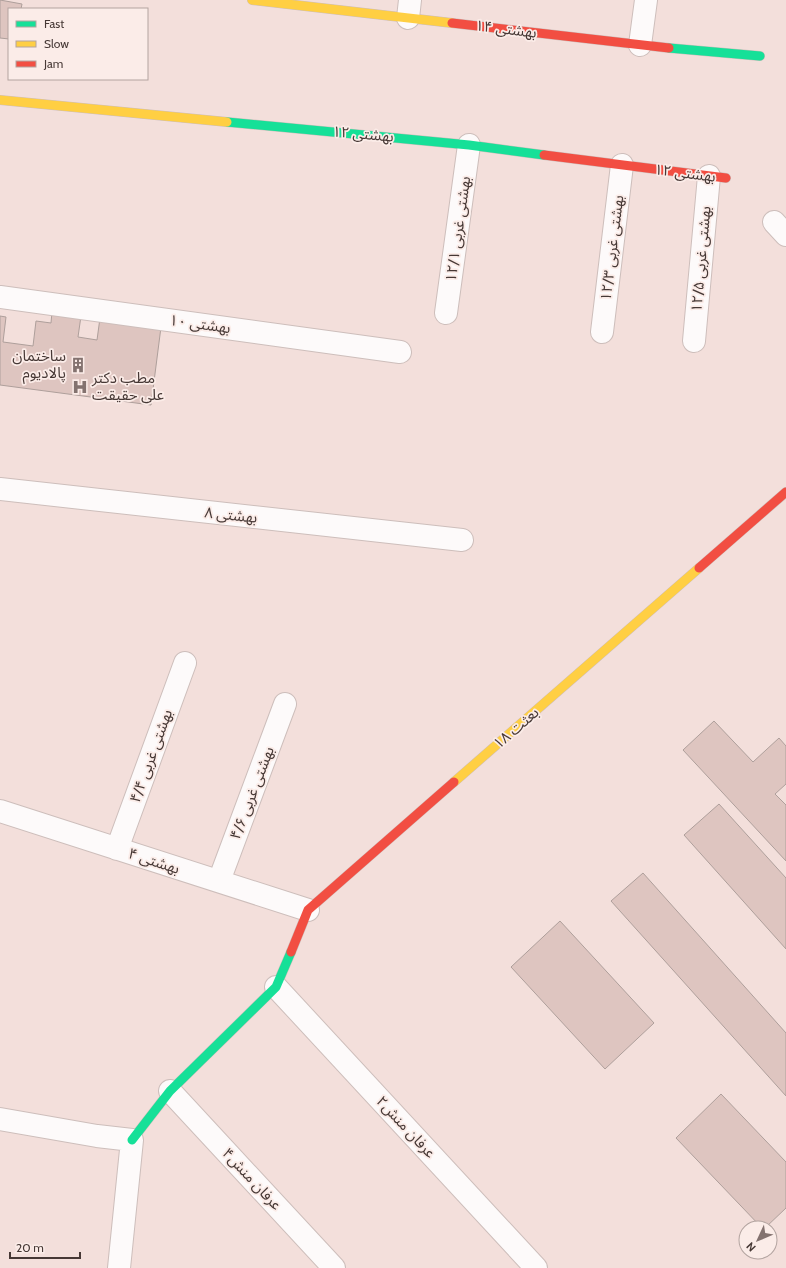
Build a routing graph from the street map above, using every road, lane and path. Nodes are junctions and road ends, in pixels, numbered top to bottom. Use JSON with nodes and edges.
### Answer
{"nodes":[{"id":1,"x":252,"y":0,"type":"edge"},
{"id":2,"x":646,"y":0,"type":"edge"},
{"id":3,"x":410,"y":9,"type":"edge"},
{"id":4,"x":640,"y":45,"type":"junction"},
{"id":5,"x":760,"y":56,"type":"dead end"},
{"id":6,"x":0,"y":100,"type":"edge"},
{"id":7,"x":469,"y":145,"type":"junction"},
{"id":8,"x":622,"y":165,"type":"junction"},
{"id":9,"x":717,"y":177,"type":"joint"},
{"id":10,"x":0,"y":297,"type":"edge"},
{"id":11,"x":446,"y":313,"type":"dead end"},
{"id":12,"x":602,"y":332,"type":"dead end"},
{"id":13,"x":694,"y":341,"type":"dead end"},
{"id":14,"x":400,"y":352,"type":"dead end"},
{"id":15,"x":0,"y":489,"type":"edge"},
{"id":16,"x":786,"y":492,"type":"edge"},
{"id":17,"x":462,"y":540,"type":"dead end"},
{"id":18,"x":185,"y":663,"type":"dead end"},
{"id":19,"x":286,"y":704,"type":"dead end"},
{"id":20,"x":0,"y":811,"type":"edge"},
{"id":21,"x":117,"y":849,"type":"junction"},
{"id":22,"x":219,"y":881,"type":"junction"},
{"id":23,"x":308,"y":910,"type":"junction"},
{"id":24,"x":276,"y":987,"type":"junction"},
{"id":25,"x":170,"y":1091,"type":"junction"},
{"id":26,"x":0,"y":1119,"type":"edge"},
{"id":27,"x":132,"y":1140,"type":"junction"},
{"id":28,"x":119,"y":1268,"type":"edge"},
{"id":29,"x":334,"y":1268,"type":"edge"},
{"id":30,"x":536,"y":1268,"type":"edge"}],
"edges":[{"from":1,"to":3,"type":"street","name":"۱۴ بهشتی"},
{"from":2,"to":4,"type":"street"},
{"from":3,"to":4,"type":"street","name":"۱۴ بهشتی"},
{"from":4,"to":5,"type":"street","name":"۱۴ بهشتی"},
{"from":6,"to":7,"type":"street","name":"۱۲ بهشتی"},
{"from":7,"to":8,"type":"street","name":"۱۲ بهشتی"},
{"from":7,"to":11,"type":"street","name":"۱۲/۱ بهشتی غربی"},
{"from":8,"to":9,"type":"street","name":"۱۲ بهشتی"},
{"from":8,"to":12,"type":"street","name":"۱۲/۳ بهشتی غربی"},
{"from":9,"to":13,"type":"street","name":"۱۲/۵ بهشتی غربی"},
{"from":10,"to":14,"type":"street","name":"۱۰ بهشتی"},
{"from":15,"to":17,"type":"street","name":"۸ بهشتی"},
{"from":16,"to":23,"type":"street","name":"بعثت ۱۸"},
{"from":18,"to":21,"type":"street","name":"۴/۴ بهشتی غربی"},
{"from":19,"to":22,"type":"street","name":"۴/۶ بهشتی غربی"},
{"from":20,"to":21,"type":"street","name":"۴ بهشتی"},
{"from":21,"to":22,"type":"street","name":"۴ بهشتی"},
{"from":22,"to":23,"type":"street","name":"۴ بهشتی"},
{"from":23,"to":24,"type":"street","name":"بعثت ۱۸"},
{"from":24,"to":25,"type":"street"},
{"from":24,"to":30,"type":"street","name":"عرفان منش۲"},
{"from":25,"to":27,"type":"street"},
{"from":25,"to":29,"type":"street","name":"عرفان منش۴"},
{"from":26,"to":27,"type":"street"},
{"from":27,"to":28,"type":"street"}]}
